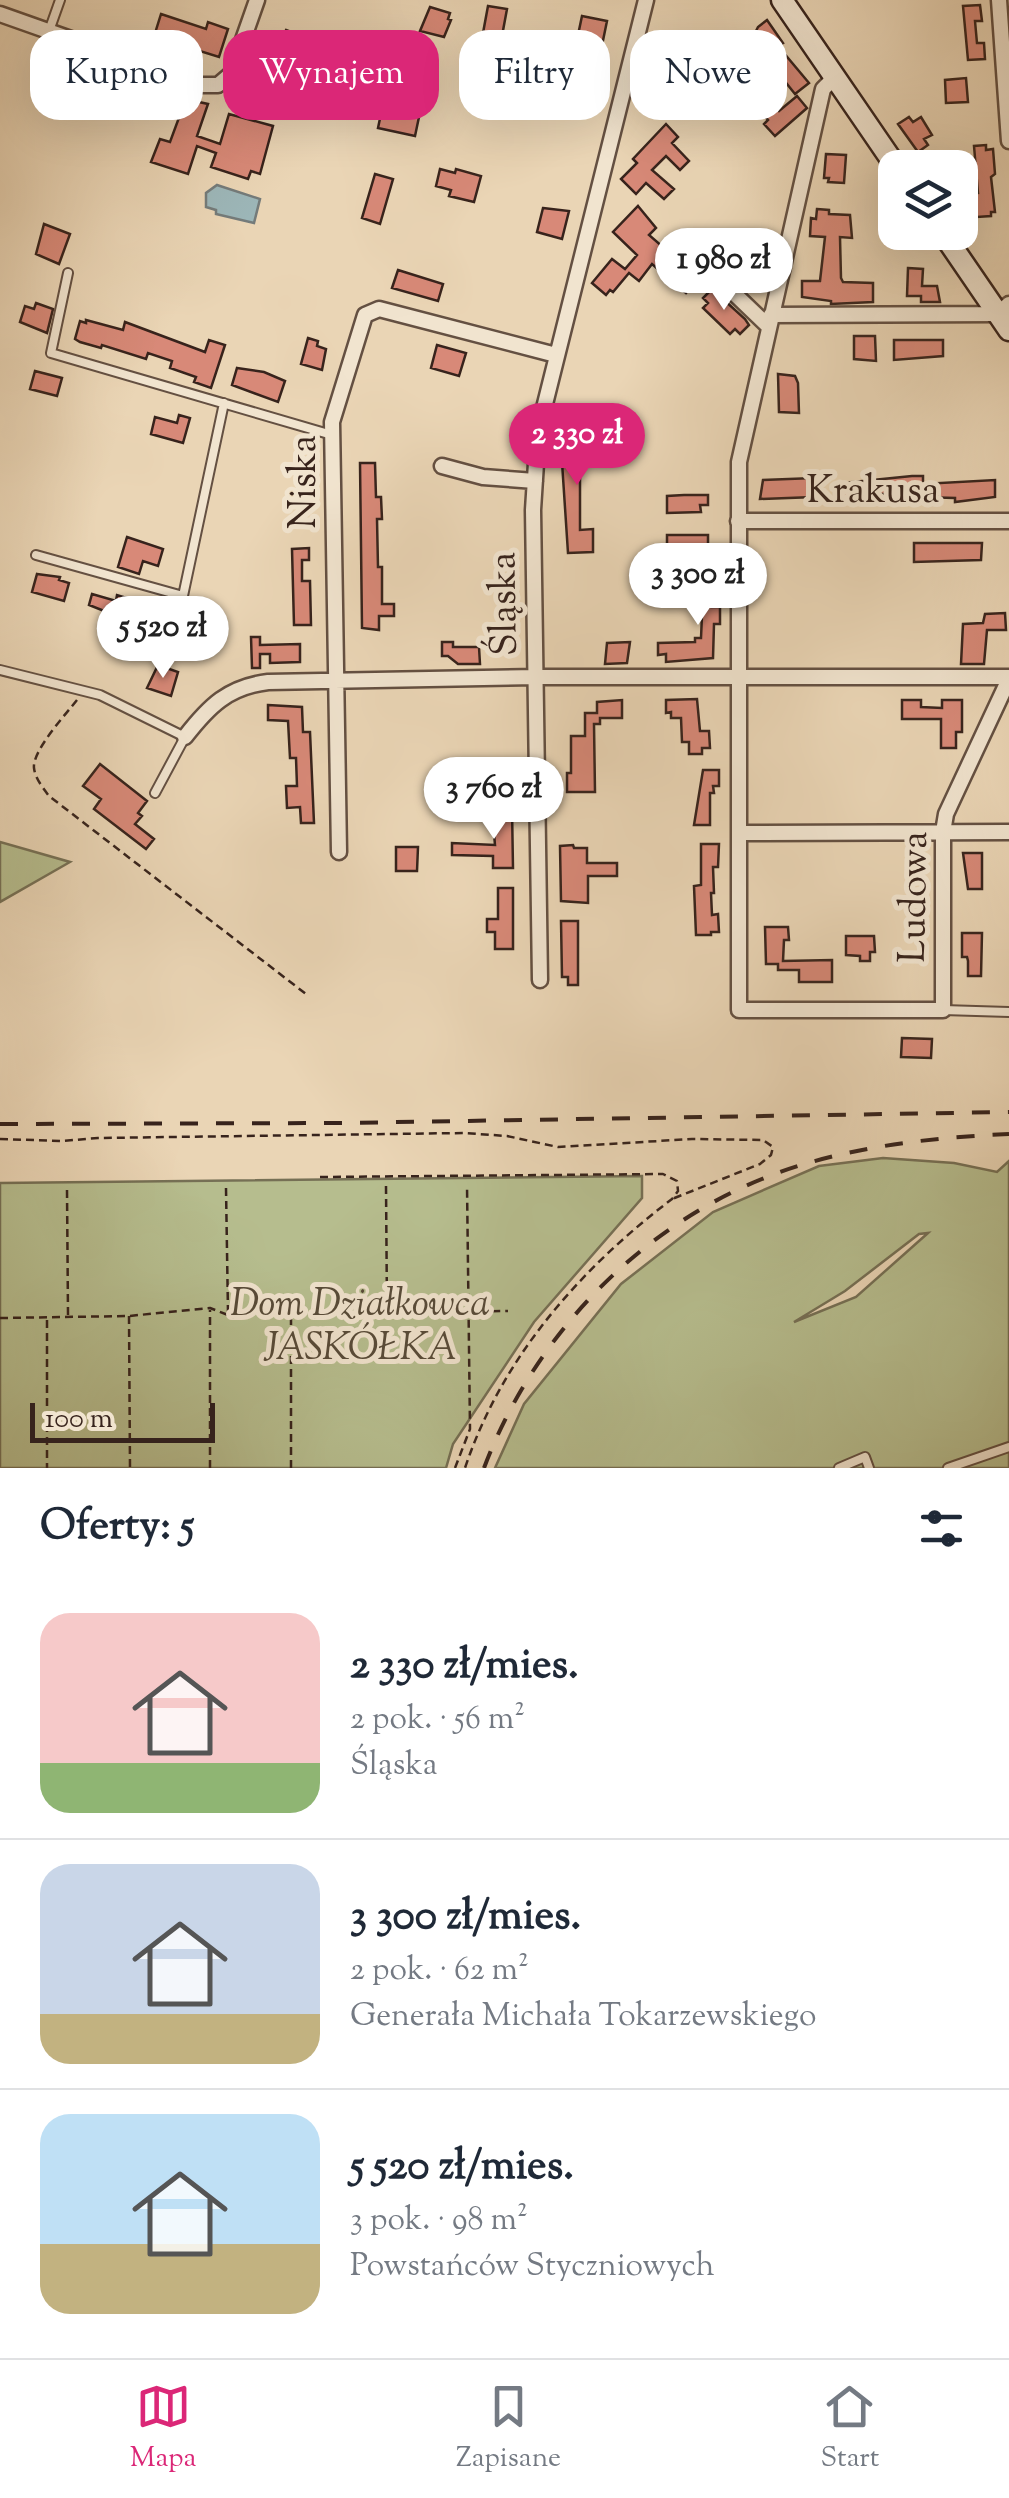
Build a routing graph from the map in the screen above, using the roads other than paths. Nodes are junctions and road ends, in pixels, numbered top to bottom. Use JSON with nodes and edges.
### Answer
{"nodes":[{"id":1,"x":60,"y":0,"type":"edge"},
{"id":2,"x":257,"y":0,"type":"edge"},
{"id":3,"x":646,"y":0,"type":"edge"},
{"id":4,"x":782,"y":0,"type":"edge"},
{"id":5,"x":999,"y":0,"type":"edge"},
{"id":6,"x":0,"y":14,"type":"edge"},
{"id":7,"x":46,"y":30,"type":"edge"},
{"id":8,"x":49,"y":30,"type":"edge"},
{"id":9,"x":835,"y":77,"type":"junction"},
{"id":10,"x":203,"y":85,"type":"edge"},
{"id":11,"x":1009,"y":142,"type":"edge"},
{"id":12,"x":885,"y":150,"type":"edge"},
{"id":13,"x":956,"y":250,"type":"edge"},
{"id":14,"x":691,"y":252,"type":"dead end"},
{"id":15,"x":720,"y":271,"type":"dead end"},
{"id":16,"x":68,"y":274,"type":"dead end"},
{"id":17,"x":1005,"y":316,"type":"edge"},
{"id":18,"x":770,"y":320,"type":"junction"},
{"id":19,"x":556,"y":355,"type":"junction"},
{"id":20,"x":224,"y":403,"type":"junction"},
{"id":21,"x":332,"y":434,"type":"junction"},
{"id":22,"x":442,"y":466,"type":"dead end"},
{"id":23,"x":535,"y":482,"type":"junction"},
{"id":24,"x":738,"y":521,"type":"junction"},
{"id":25,"x":1009,"y":521,"type":"edge"},
{"id":26,"x":36,"y":555,"type":"dead end"},
{"id":27,"x":0,"y":670,"type":"edge"},
{"id":28,"x":536,"y":677,"type":"junction"},
{"id":29,"x":740,"y":677,"type":"junction"},
{"id":30,"x":1009,"y":678,"type":"edge"},
{"id":31,"x":336,"y":680,"type":"junction"},
{"id":32,"x":184,"y":737,"type":"junction"},
{"id":33,"x":155,"y":793,"type":"dead end"},
{"id":34,"x":943,"y":832,"type":"junction"},
{"id":35,"x":1009,"y":832,"type":"edge"},
{"id":36,"x":741,"y":833,"type":"junction"},
{"id":37,"x":339,"y":852,"type":"dead end"},
{"id":38,"x":540,"y":980,"type":"dead end"},
{"id":39,"x":943,"y":1010,"type":"junction"},
{"id":40,"x":1009,"y":1012,"type":"edge"},
{"id":41,"x":1009,"y":1447,"type":"edge"},
{"id":42,"x":839,"y":1468,"type":"edge"},
{"id":43,"x":869,"y":1468,"type":"edge"},
{"id":44,"x":948,"y":1468,"type":"edge"}],
"edges":[{"from":1,"to":8,"type":"lane"},
{"from":2,"to":10,"type":"street"},
{"from":3,"to":19,"type":"street","name":"Śląska"},
{"from":4,"to":9,"type":"main road"},
{"from":5,"to":11,"type":"street"},
{"from":6,"to":7,"type":"street"},
{"from":9,"to":12,"type":"main road"},
{"from":9,"to":18,"type":"street"},
{"from":13,"to":17,"type":"main road"},
{"from":14,"to":18,"type":"street"},
{"from":15,"to":18,"type":"street"},
{"from":16,"to":20,"type":"lane"},
{"from":17,"to":18,"type":"street"},
{"from":18,"to":24,"type":"street"},
{"from":19,"to":21,"type":"street","name":"Niska"},
{"from":19,"to":23,"type":"street","name":"Śląska"},
{"from":20,"to":21,"type":"lane"},
{"from":20,"to":26,"type":"lane"},
{"from":21,"to":31,"type":"street","name":"Niska"},
{"from":22,"to":23,"type":"street"},
{"from":23,"to":28,"type":"street","name":"Śląska"},
{"from":24,"to":25,"type":"street","name":"Krakusa"},
{"from":24,"to":29,"type":"street"},
{"from":27,"to":32,"type":"lane"},
{"from":28,"to":29,"type":"street"},
{"from":28,"to":31,"type":"street"},
{"from":28,"to":38,"type":"street","name":"Śląska"},
{"from":29,"to":30,"type":"street"},
{"from":29,"to":36,"type":"street"},
{"from":30,"to":34,"type":"street","name":"Ludowa"},
{"from":31,"to":32,"type":"street"},
{"from":31,"to":37,"type":"street","name":"Niska"},
{"from":32,"to":33,"type":"lane"},
{"from":34,"to":35,"type":"street"},
{"from":34,"to":36,"type":"street"},
{"from":34,"to":39,"type":"street","name":"Ludowa"},
{"from":36,"to":39,"type":"street"},
{"from":39,"to":40,"type":"lane"},
{"from":41,"to":44,"type":"lane"},
{"from":42,"to":43,"type":"lane"}]}
